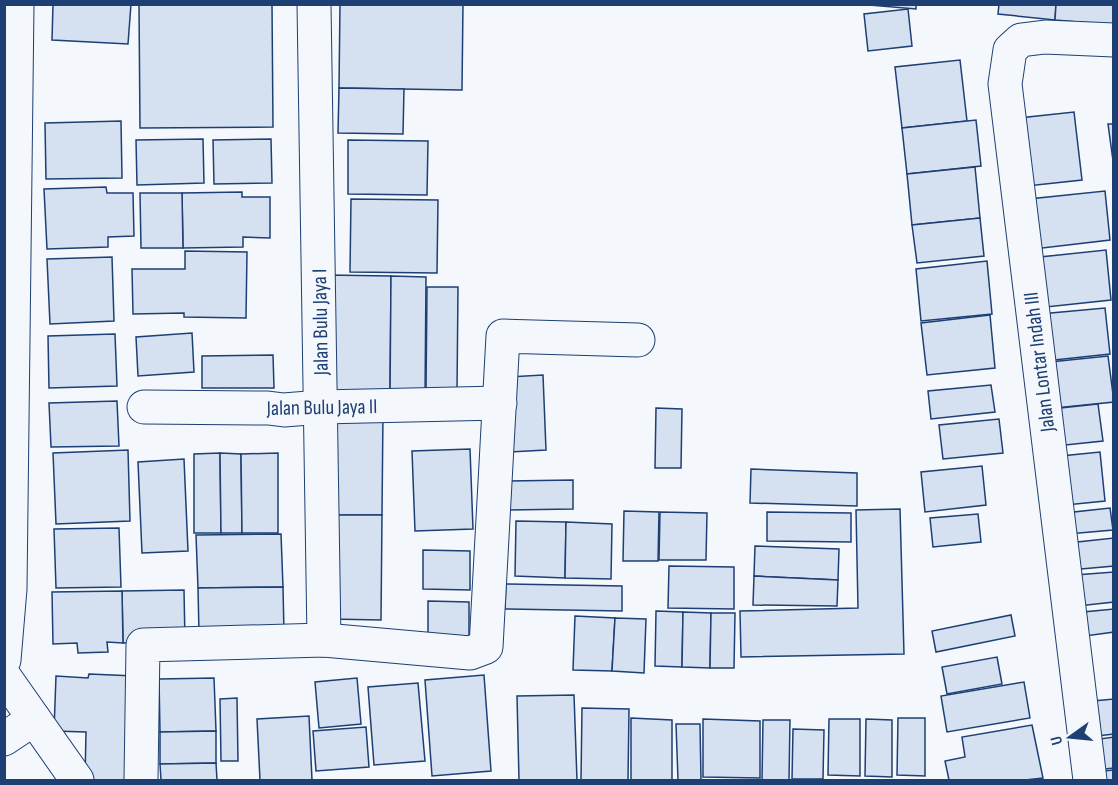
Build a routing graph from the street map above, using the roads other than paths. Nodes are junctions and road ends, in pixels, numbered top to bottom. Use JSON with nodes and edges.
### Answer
{"nodes":[{"id":1,"x":17,"y":4,"type":"edge"},
{"id":2,"x":314,"y":4,"type":"edge"},
{"id":3,"x":1113,"y":40,"type":"edge"},
{"id":4,"x":638,"y":340,"type":"dead end"},
{"id":5,"x":500,"y":403,"type":"junction"},
{"id":6,"x":144,"y":407,"type":"dead end"},
{"id":7,"x":321,"y":407,"type":"junction"},
{"id":8,"x":324,"y":640,"type":"junction"},
{"id":9,"x":4,"y":660,"type":"edge"},
{"id":10,"x":4,"y":676,"type":"edge"},
{"id":11,"x":34,"y":718,"type":"junction"},
{"id":12,"x":4,"y":739,"type":"edge"},
{"id":13,"x":77,"y":780,"type":"edge"},
{"id":14,"x":141,"y":780,"type":"edge"},
{"id":15,"x":1090,"y":780,"type":"edge"}],
"edges":[{"from":1,"to":9,"type":"street"},
{"from":2,"to":7,"type":"street","name":"Jalan Bulu Jaya I"},
{"from":3,"to":15,"type":"street","name":"Jalan Lontar Indah III"},
{"from":4,"to":5,"type":"street"},
{"from":5,"to":7,"type":"street","name":"Jalan Bulu Jaya II"},
{"from":5,"to":8,"type":"street"},
{"from":6,"to":7,"type":"street","name":"Jalan Bulu Jaya II"},
{"from":7,"to":8,"type":"street","name":"Jalan Bulu Jaya I"},
{"from":8,"to":14,"type":"street"},
{"from":10,"to":11,"type":"street"},
{"from":11,"to":12,"type":"street"},
{"from":11,"to":13,"type":"street"}]}
